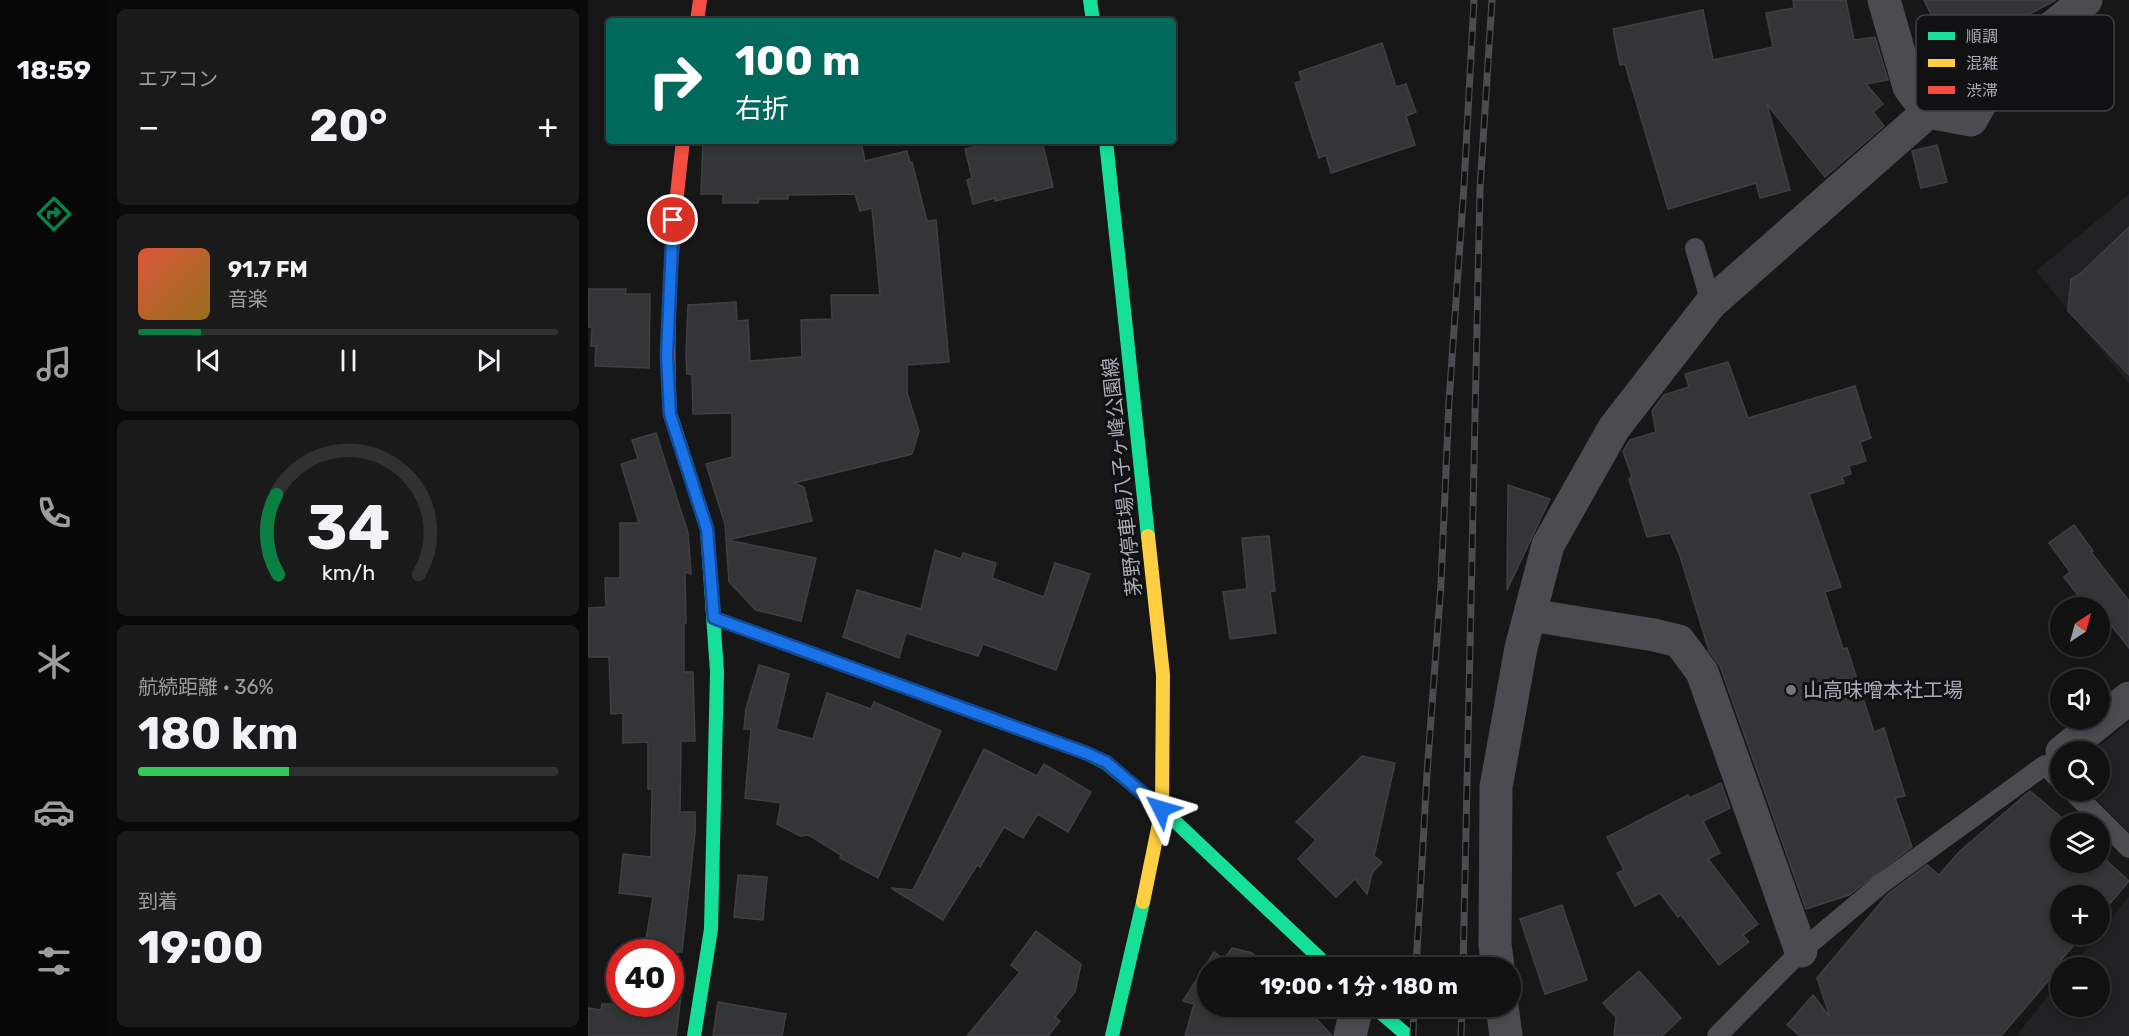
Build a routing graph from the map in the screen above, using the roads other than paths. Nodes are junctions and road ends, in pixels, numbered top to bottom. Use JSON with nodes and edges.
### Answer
{"nodes":[{"id":1,"x":700,"y":0,"type":"edge"},
{"id":2,"x":1090,"y":0,"type":"edge"},
{"id":3,"x":1884,"y":0,"type":"edge"},
{"id":4,"x":697,"y":18,"type":"edge"},
{"id":5,"x":1093,"y":18,"type":"edge"},
{"id":6,"x":1916,"y":96,"type":"edge"},
{"id":7,"x":1976,"y":111,"type":"edge"},
{"id":8,"x":1928,"y":112,"type":"joint"},
{"id":9,"x":683,"y":144,"type":"edge"},
{"id":10,"x":1106,"y":144,"type":"edge"},
{"id":11,"x":1695,"y":248,"type":"dead end"},
{"id":12,"x":1711,"y":303,"type":"junction"},
{"id":13,"x":1530,"y":615,"type":"junction"},
{"id":14,"x":714,"y":618,"type":"junction"},
{"id":15,"x":2129,"y":698,"type":"edge"},
{"id":16,"x":2081,"y":741,"type":"edge"},
{"id":17,"x":2050,"y":767,"type":"edge"},
{"id":18,"x":2082,"y":801,"type":"edge"},
{"id":19,"x":1161,"y":809,"type":"junction"},
{"id":20,"x":2129,"y":848,"type":"edge"},
{"id":21,"x":1801,"y":951,"type":"junction"},
{"id":22,"x":1318,"y":957,"type":"edge"},
{"id":23,"x":1497,"y":957,"type":"edge"},
{"id":24,"x":1354,"y":1017,"type":"edge"},
{"id":25,"x":1386,"y":1017,"type":"edge"},
{"id":26,"x":1503,"y":1017,"type":"edge"},
{"id":27,"x":694,"y":1036,"type":"edge"},
{"id":28,"x":1112,"y":1036,"type":"edge"},
{"id":29,"x":1350,"y":1036,"type":"edge"},
{"id":30,"x":1408,"y":1036,"type":"edge"},
{"id":31,"x":1506,"y":1036,"type":"edge"},
{"id":32,"x":1717,"y":1036,"type":"edge"}],
"edges":[{"from":1,"to":4,"type":"street"},
{"from":2,"to":5,"type":"street"},
{"from":3,"to":6,"type":"street"},
{"from":7,"to":8,"type":"street"},
{"from":8,"to":12,"type":"street"},
{"from":9,"to":14,"type":"street"},
{"from":10,"to":19,"type":"street","name":"茅野停車場八子ヶ峰公園線"},
{"from":11,"to":12,"type":"lane"},
{"from":12,"to":13,"type":"street"},
{"from":13,"to":21,"type":"street"},
{"from":13,"to":23,"type":"street"},
{"from":14,"to":19,"type":"street"},
{"from":14,"to":27,"type":"street"},
{"from":15,"to":16,"type":"street"},
{"from":17,"to":21,"type":"lane"},
{"from":18,"to":20,"type":"lane"},
{"from":19,"to":22,"type":"street"},
{"from":19,"to":28,"type":"street","name":"茅野停車場八子ヶ峰公園線"},
{"from":21,"to":32,"type":"lane"},
{"from":24,"to":29,"type":"street"},
{"from":25,"to":30,"type":"street"},
{"from":26,"to":31,"type":"street"}]}
